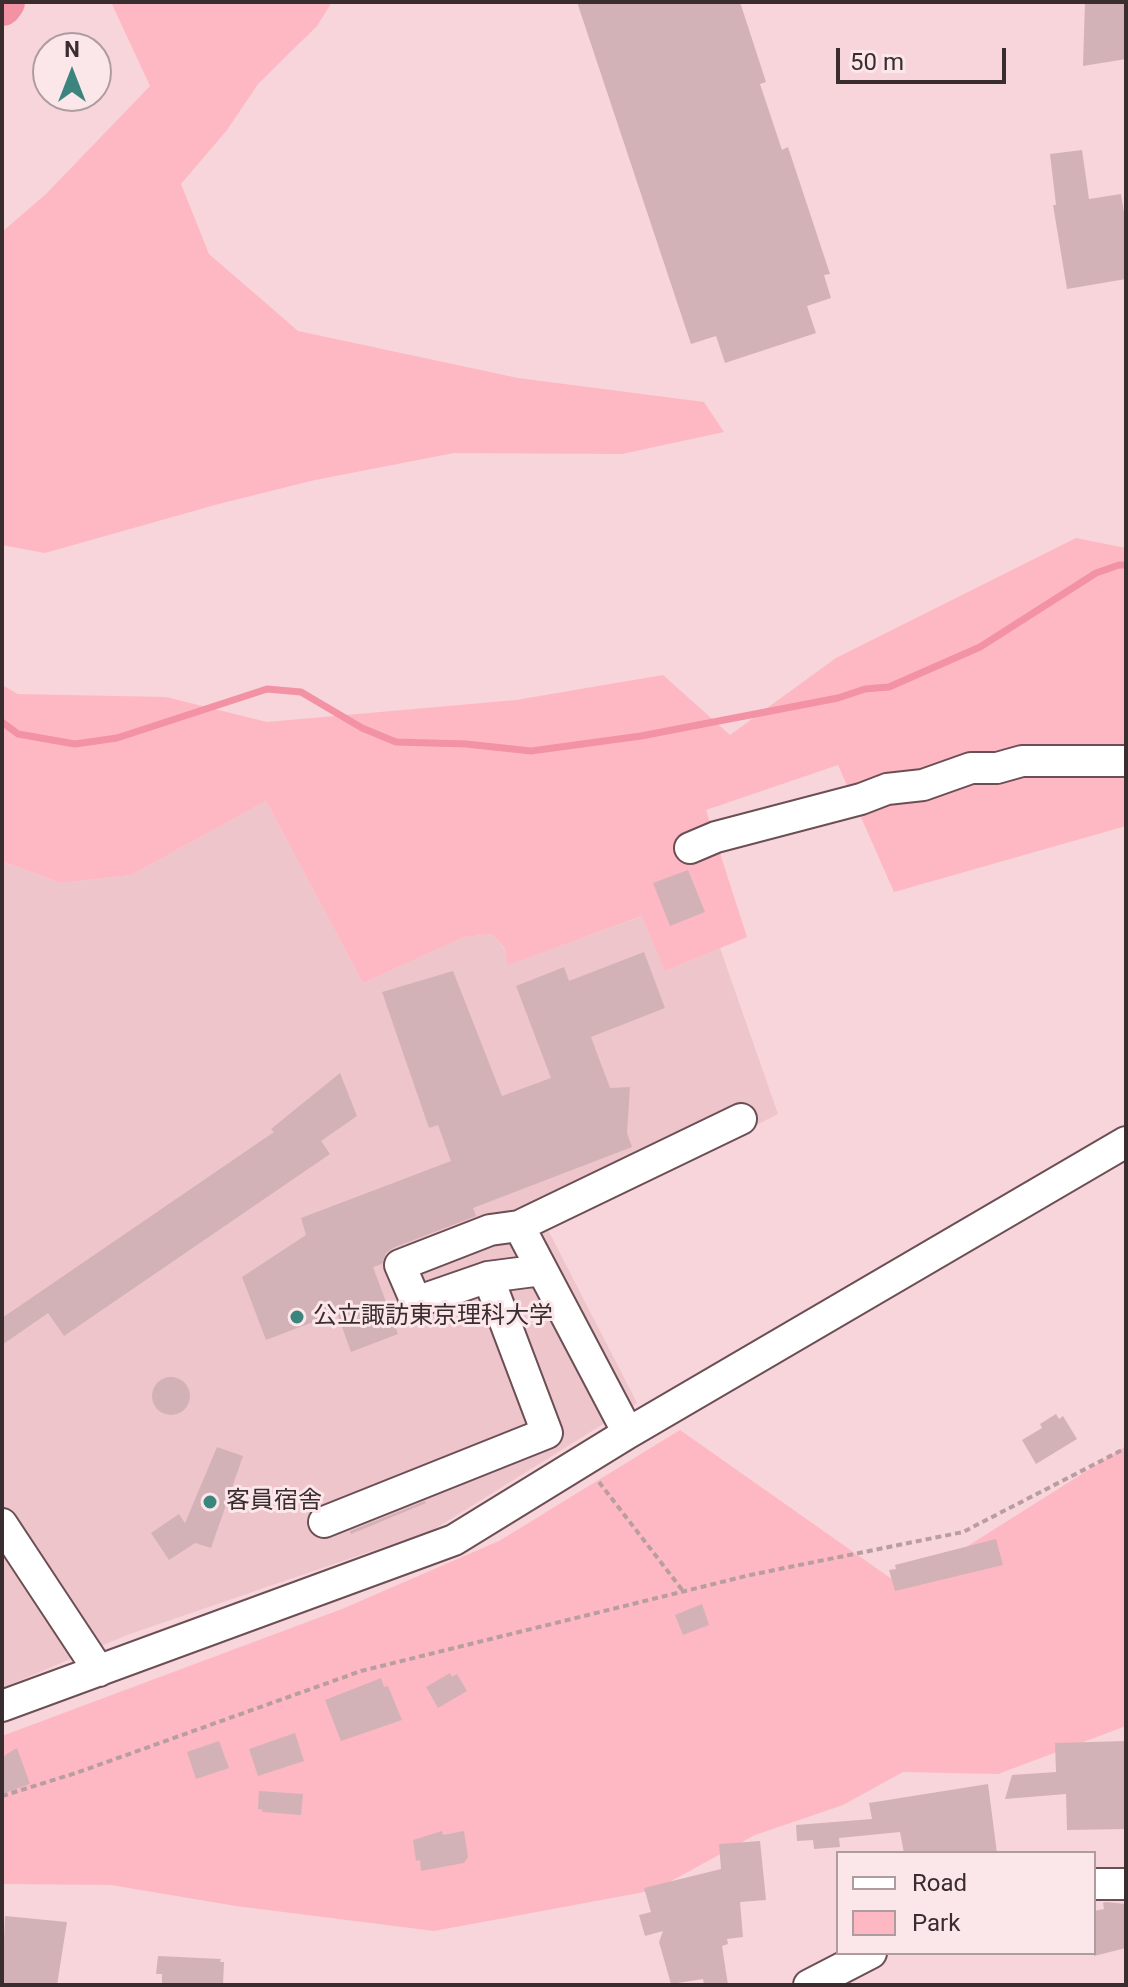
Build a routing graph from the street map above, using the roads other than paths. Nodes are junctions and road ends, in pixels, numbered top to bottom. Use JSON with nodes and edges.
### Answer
{"nodes":[{"id":1,"x":1126,"y":761,"type":"edge"},
{"id":2,"x":690,"y":848,"type":"dead end"},
{"id":3,"x":741,"y":1119,"type":"dead end"},
{"id":4,"x":1126,"y":1142,"type":"edge"},
{"id":5,"x":519,"y":1226,"type":"junction"},
{"id":6,"x":542,"y":1270,"type":"junction"},
{"id":7,"x":488,"y":1277,"type":"junction"},
{"id":8,"x":628,"y":1433,"type":"junction"},
{"id":9,"x":324,"y":1522,"type":"dead end"},
{"id":10,"x":2,"y":1524,"type":"edge"},
{"id":11,"x":99,"y":1671,"type":"junction"},
{"id":12,"x":2,"y":1706,"type":"edge"},
{"id":13,"x":1096,"y":1884,"type":"edge"},
{"id":14,"x":1126,"y":1884,"type":"edge"},
{"id":15,"x":867,"y":1955,"type":"edge"},
{"id":16,"x":809,"y":1985,"type":"edge"}],
"edges":[{"from":1,"to":2,"type":"street"},
{"from":3,"to":5,"type":"street"},
{"from":4,"to":8,"type":"street"},
{"from":5,"to":6,"type":"street"},
{"from":5,"to":7,"type":"street"},
{"from":6,"to":7,"type":"street"},
{"from":6,"to":8,"type":"street"},
{"from":7,"to":9,"type":"street"},
{"from":8,"to":11,"type":"street"},
{"from":10,"to":11,"type":"street"},
{"from":11,"to":12,"type":"street"},
{"from":13,"to":14,"type":"street"},
{"from":15,"to":16,"type":"street"}]}
